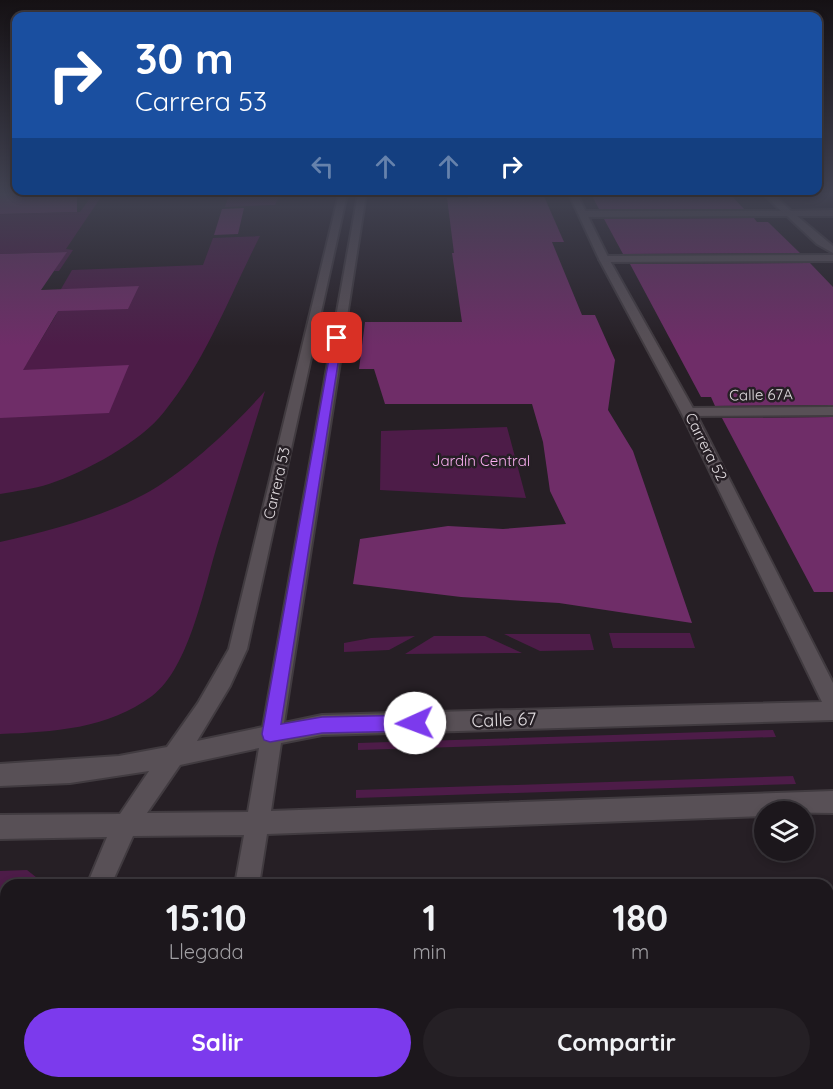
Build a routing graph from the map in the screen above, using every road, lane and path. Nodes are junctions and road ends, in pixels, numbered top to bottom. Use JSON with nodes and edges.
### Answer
{"nodes":[{"id":1,"x":331,"y":245,"type":"edge"},
{"id":2,"x":353,"y":245,"type":"edge"},
{"id":3,"x":597,"y":245,"type":"edge"},
{"id":4,"x":822,"y":245,"type":"edge"},
{"id":5,"x":831,"y":257,"type":"edge"},
{"id":6,"x":604,"y":259,"type":"junction"},
{"id":7,"x":833,"y":411,"type":"edge"},
{"id":8,"x":688,"y":412,"type":"junction"},
{"id":9,"x":833,"y":703,"type":"edge"},
{"id":10,"x":833,"y":711,"type":"edge"},
{"id":11,"x":270,"y":734,"type":"junction"},
{"id":12,"x":173,"y":756,"type":"junction"},
{"id":13,"x":0,"y":775,"type":"edge"},
{"id":14,"x":833,"y":802,"type":"edge"},
{"id":15,"x":256,"y":823,"type":"junction"},
{"id":16,"x":125,"y":825,"type":"junction"},
{"id":17,"x":0,"y":827,"type":"edge"},
{"id":18,"x":102,"y":879,"type":"edge"},
{"id":19,"x":248,"y":879,"type":"edge"}],
"edges":[{"from":1,"to":12,"type":"main road","name":"Carrera 53"},
{"from":2,"to":11,"type":"main road"},
{"from":3,"to":6,"type":"main road","name":"Carrera 52"},
{"from":4,"to":5,"type":"main road"},
{"from":5,"to":6,"type":"main road"},
{"from":6,"to":8,"type":"main road","name":"Carrera 52"},
{"from":7,"to":8,"type":"main road","name":"Calle 67A"},
{"from":8,"to":9,"type":"main road","name":"Carrera 52"},
{"from":10,"to":11,"type":"main road","name":"Calle 67"},
{"from":11,"to":12,"type":"main road","name":"Calle 67"},
{"from":11,"to":15,"type":"main road"},
{"from":12,"to":13,"type":"main road","name":"Calle 67"},
{"from":12,"to":16,"type":"main road","name":"Carrera 53"},
{"from":14,"to":15,"type":"main road"},
{"from":15,"to":16,"type":"main road"},
{"from":15,"to":19,"type":"main road"},
{"from":16,"to":17,"type":"main road"},
{"from":16,"to":18,"type":"main road","name":"Carrera 53"}]}
